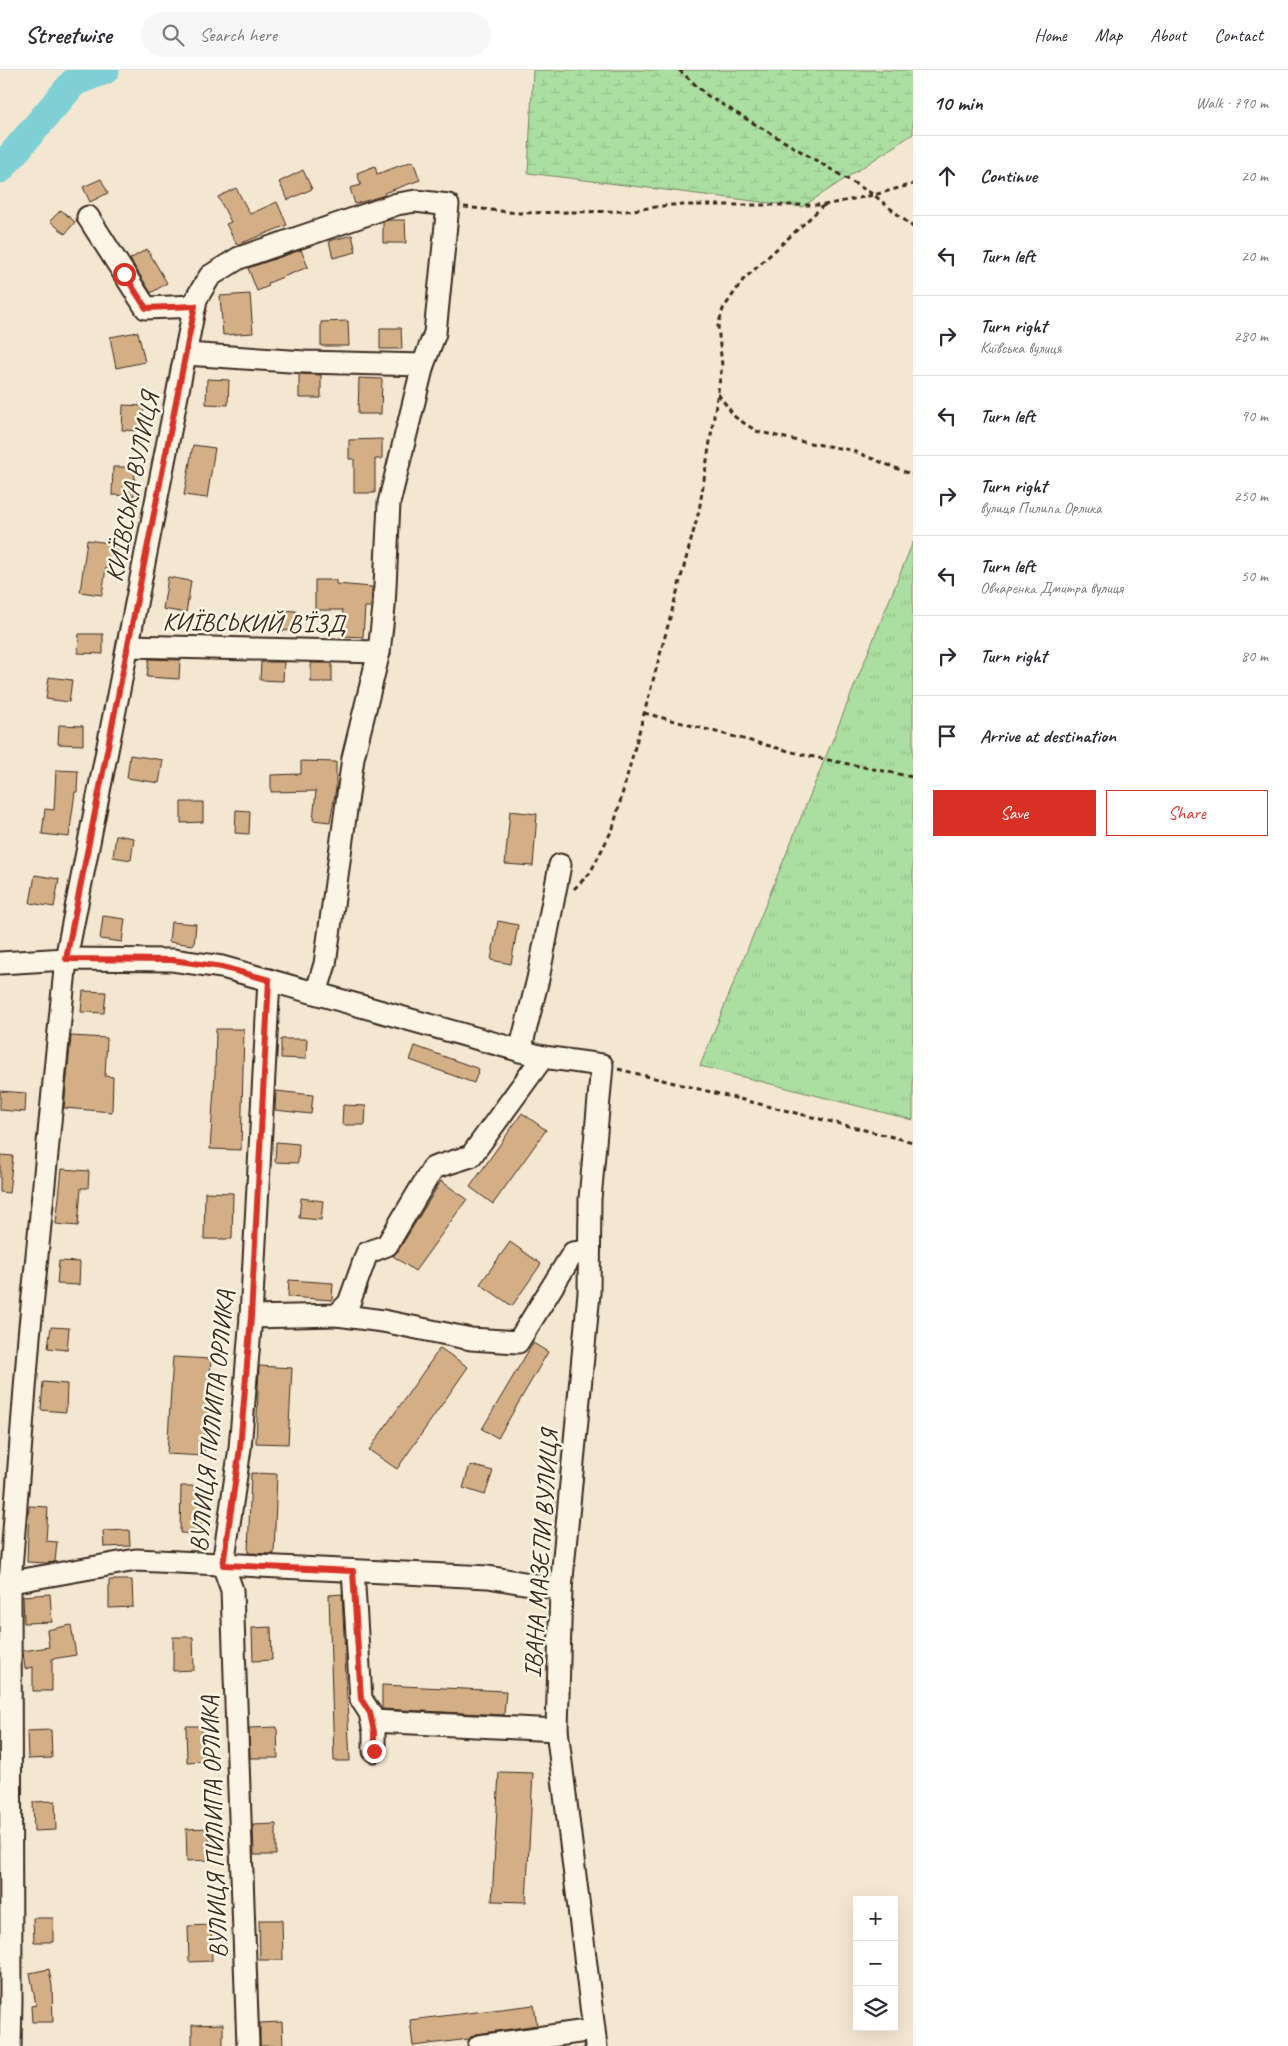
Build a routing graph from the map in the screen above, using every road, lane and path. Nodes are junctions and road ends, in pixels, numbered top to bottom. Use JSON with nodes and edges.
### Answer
{"nodes":[{"id":1,"x":679,"y":70,"type":"edge"},
{"id":2,"x":913,"y":184,"type":"edge"},
{"id":3,"x":874,"y":195,"type":"junction"},
{"id":4,"x":448,"y":205,"type":"junction"},
{"id":5,"x":824,"y":205,"type":"junction"},
{"id":6,"x":88,"y":217,"type":"dead end"},
{"id":7,"x":913,"y":227,"type":"edge"},
{"id":8,"x":195,"y":306,"type":"junction"},
{"id":9,"x":186,"y":354,"type":"junction"},
{"id":10,"x":423,"y":365,"type":"junction"},
{"id":11,"x":718,"y":394,"type":"junction"},
{"id":12,"x":913,"y":475,"type":"edge"},
{"id":13,"x":128,"y":646,"type":"junction"},
{"id":14,"x":378,"y":652,"type":"junction"},
{"id":15,"x":644,"y":713,"type":"junction"},
{"id":16,"x":913,"y":777,"type":"edge"},
{"id":17,"x":560,"y":864,"type":"dead end"},
{"id":18,"x":570,"y":893,"type":"dead end"},
{"id":19,"x":66,"y":959,"type":"junction"},
{"id":20,"x":0,"y":963,"type":"edge"},
{"id":21,"x":269,"y":980,"type":"junction"},
{"id":22,"x":316,"y":994,"type":"junction"},
{"id":23,"x":520,"y":1050,"type":"junction"},
{"id":24,"x":543,"y":1057,"type":"junction"},
{"id":25,"x":602,"y":1065,"type":"junction"},
{"id":26,"x":913,"y":1142,"type":"edge"},
{"id":27,"x":590,"y":1251,"type":"junction"},
{"id":28,"x":337,"y":1315,"type":"junction"},
{"id":29,"x":251,"y":1317,"type":"junction"},
{"id":30,"x":223,"y":1565,"type":"junction"},
{"id":31,"x":353,"y":1571,"type":"junction"},
{"id":32,"x":5,"y":1583,"type":"edge"},
{"id":33,"x":561,"y":1589,"type":"junction"},
{"id":34,"x":372,"y":1721,"type":"junction"},
{"id":35,"x":557,"y":1730,"type":"junction"},
{"id":36,"x":374,"y":1751,"type":"dead end"},
{"id":37,"x":594,"y":2038,"type":"edge"},
{"id":38,"x":10,"y":2046,"type":"edge"},
{"id":39,"x":248,"y":2046,"type":"edge"},
{"id":40,"x":479,"y":2046,"type":"edge"}],
"edges":[{"from":1,"to":3,"type":"path"},
{"from":2,"to":3,"type":"path"},
{"from":3,"to":5,"type":"path"},
{"from":3,"to":7,"type":"path"},
{"from":4,"to":5,"type":"path"},
{"from":4,"to":8,"type":"street","name":"КИЇВСЬКА ВУЛИЦЯ"},
{"from":4,"to":10,"type":"street"},
{"from":5,"to":11,"type":"path"},
{"from":6,"to":8,"type":"street"},
{"from":8,"to":9,"type":"street","name":"КИЇВСЬКА ВУЛИЦЯ"},
{"from":9,"to":10,"type":"street"},
{"from":9,"to":13,"type":"street","name":"КИЇВСЬКА ВУЛИЦЯ"},
{"from":10,"to":14,"type":"street"},
{"from":11,"to":12,"type":"path"},
{"from":11,"to":15,"type":"path"},
{"from":13,"to":14,"type":"street","name":"КИЇВСЬКИЙ В’ЇЗД"},
{"from":13,"to":19,"type":"street","name":"КИЇВСЬКА ВУЛИЦЯ"},
{"from":14,"to":22,"type":"street"},
{"from":15,"to":16,"type":"path"},
{"from":15,"to":18,"type":"path"},
{"from":17,"to":23,"type":"street"},
{"from":19,"to":20,"type":"street"},
{"from":19,"to":21,"type":"street"},
{"from":19,"to":32,"type":"street","name":"КИЇВСЬКА ВУЛИЦЯ"},
{"from":21,"to":22,"type":"street"},
{"from":21,"to":29,"type":"street","name":"ВУЛИЦЯ ПИЛИПА ОРЛИКА"},
{"from":22,"to":23,"type":"street"},
{"from":23,"to":24,"type":"street"},
{"from":24,"to":25,"type":"street"},
{"from":24,"to":28,"type":"street"},
{"from":25,"to":26,"type":"path"},
{"from":25,"to":27,"type":"street","name":"ІВАНА МАЗЕПИ ВУЛИЦЯ"},
{"from":27,"to":28,"type":"street"},
{"from":27,"to":33,"type":"street","name":"ІВАНА МАЗЕПИ ВУЛИЦЯ"},
{"from":28,"to":29,"type":"street"},
{"from":29,"to":30,"type":"street","name":"ВУЛИЦЯ ПИЛИПА ОРЛИКА"},
{"from":30,"to":31,"type":"street"},
{"from":30,"to":32,"type":"street"},
{"from":30,"to":39,"type":"street","name":"ВУЛИЦЯ ПИЛИПА ОРЛИКА"},
{"from":31,"to":33,"type":"street"},
{"from":31,"to":34,"type":"street"},
{"from":32,"to":38,"type":"street","name":"КИЇВСЬКА ВУЛИЦЯ"},
{"from":33,"to":35,"type":"street","name":"ІВАНА МАЗЕПИ ВУЛИЦЯ"},
{"from":34,"to":35,"type":"street"},
{"from":34,"to":36,"type":"street"},
{"from":35,"to":37,"type":"street","name":"ІВАНА МАЗЕПИ ВУЛИЦЯ"},
{"from":37,"to":40,"type":"street"}]}
